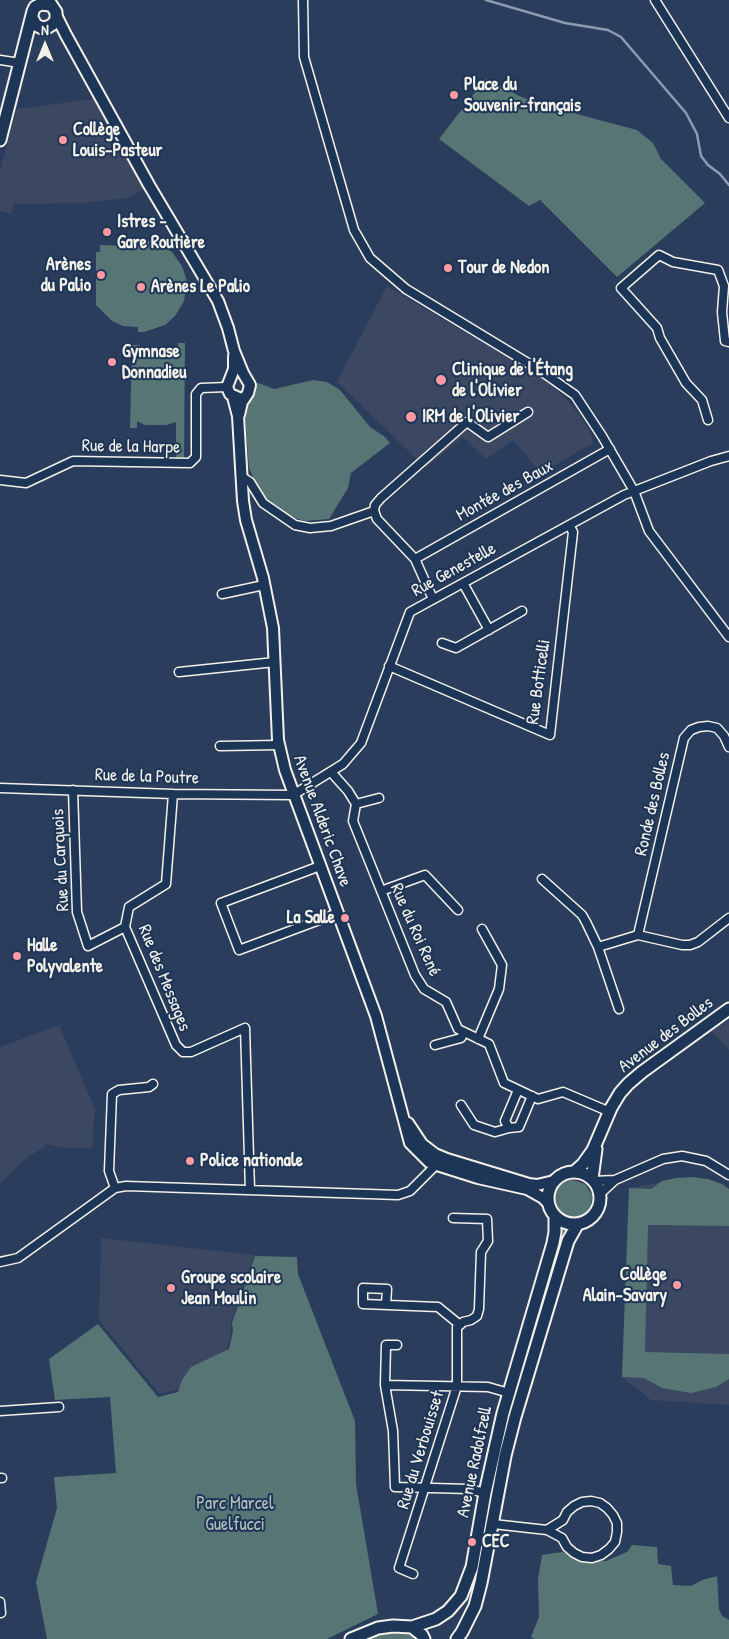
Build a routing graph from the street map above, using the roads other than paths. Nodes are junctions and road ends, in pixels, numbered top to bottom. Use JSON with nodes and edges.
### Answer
{"nodes":[{"id":1,"x":303,"y":0,"type":"edge"},
{"id":2,"x":655,"y":0,"type":"edge"},
{"id":3,"x":46,"y":5,"type":"edge"},
{"id":4,"x":40,"y":24,"type":"junction"},
{"id":5,"x":66,"y":35,"type":"junction"},
{"id":6,"x":0,"y":60,"type":"edge"},
{"id":7,"x":20,"y":63,"type":"junction"},
{"id":8,"x":729,"y":118,"type":"edge"},
{"id":9,"x":0,"y":140,"type":"edge"},
{"id":10,"x":729,"y":342,"type":"edge"},
{"id":11,"x":234,"y":351,"type":"junction"},
{"id":12,"x":246,"y":377,"type":"junction"},
{"id":13,"x":229,"y":382,"type":"junction"},
{"id":14,"x":245,"y":396,"type":"junction"},
{"id":15,"x":234,"y":397,"type":"junction"},
{"id":16,"x":528,"y":412,"type":"dead end"},
{"id":17,"x":238,"y":416,"type":"junction"},
{"id":18,"x":708,"y":420,"type":"dead end"},
{"id":19,"x":610,"y":449,"type":"junction"},
{"id":20,"x":729,"y":456,"type":"edge"},
{"id":21,"x":241,"y":476,"type":"junction"},
{"id":22,"x":0,"y":480,"type":"edge"},
{"id":23,"x":634,"y":491,"type":"junction"},
{"id":24,"x":374,"y":511,"type":"junction"},
{"id":25,"x":569,"y":525,"type":"junction"},
{"id":26,"x":415,"y":559,"type":"junction"},
{"id":27,"x":463,"y":583,"type":"junction"},
{"id":28,"x":264,"y":585,"type":"junction"},
{"id":29,"x":222,"y":594,"type":"dead end"},
{"id":30,"x":434,"y":599,"type":"junction"},
{"id":31,"x":522,"y":611,"type":"dead end"},
{"id":32,"x":489,"y":630,"type":"junction"},
{"id":33,"x":729,"y":637,"type":"edge"},
{"id":34,"x":442,"y":643,"type":"dead end"},
{"id":35,"x":275,"y":662,"type":"junction"},
{"id":36,"x":389,"y":666,"type":"junction"},
{"id":37,"x":179,"y":672,"type":"dead end"},
{"id":38,"x":279,"y":745,"type":"junction"},
{"id":39,"x":220,"y":746,"type":"dead end"},
{"id":40,"x":729,"y":747,"type":"edge"},
{"id":41,"x":331,"y":772,"type":"junction"},
{"id":42,"x":0,"y":788,"type":"edge"},
{"id":43,"x":73,"y":790,"type":"junction"},
{"id":44,"x":173,"y":794,"type":"junction"},
{"id":45,"x":293,"y":795,"type":"junction"},
{"id":46,"x":379,"y":798,"type":"dead end"},
{"id":47,"x":356,"y":804,"type":"junction"},
{"id":48,"x":320,"y":866,"type":"junction"},
{"id":49,"x":542,"y":879,"type":"dead end"},
{"id":50,"x":381,"y":891,"type":"junction"},
{"id":51,"x":458,"y":910,"type":"dead end"},
{"id":52,"x":338,"y":913,"type":"junction"},
{"id":53,"x":729,"y":918,"type":"edge"},
{"id":54,"x":125,"y":927,"type":"junction"},
{"id":55,"x":482,"y":928,"type":"dead end"},
{"id":56,"x":638,"y":935,"type":"junction"},
{"id":57,"x":598,"y":947,"type":"junction"},
{"id":58,"x":619,"y":1009,"type":"dead end"},
{"id":59,"x":729,"y":1009,"type":"edge"},
{"id":60,"x":464,"y":1032,"type":"junction"},
{"id":61,"x":478,"y":1039,"type":"junction"},
{"id":62,"x":435,"y":1045,"type":"dead end"},
{"id":63,"x":152,"y":1084,"type":"dead end"},
{"id":64,"x":518,"y":1090,"type":"junction"},
{"id":65,"x":532,"y":1096,"type":"junction"},
{"id":66,"x":461,"y":1105,"type":"dead end"},
{"id":67,"x":610,"y":1112,"type":"junction"},
{"id":68,"x":509,"y":1128,"type":"junction"},
{"id":69,"x":597,"y":1143,"type":"junction"},
{"id":70,"x":439,"y":1161,"type":"junction"},
{"id":71,"x":574,"y":1172,"type":"junction"},
{"id":72,"x":729,"y":1175,"type":"edge"},
{"id":73,"x":592,"y":1180,"type":"junction"},
{"id":74,"x":615,"y":1180,"type":"junction"},
{"id":75,"x":554,"y":1181,"type":"junction"},
{"id":76,"x":115,"y":1188,"type":"junction"},
{"id":77,"x":250,"y":1190,"type":"junction"},
{"id":78,"x":600,"y":1194,"type":"junction"},
{"id":79,"x":548,"y":1204,"type":"junction"},
{"id":80,"x":555,"y":1217,"type":"junction"},
{"id":81,"x":453,"y":1218,"type":"dead end"},
{"id":82,"x":577,"y":1224,"type":"junction"},
{"id":83,"x":0,"y":1262,"type":"edge"},
{"id":84,"x":386,"y":1305,"type":"dead end"},
{"id":85,"x":460,"y":1324,"type":"junction"},
{"id":86,"x":397,"y":1345,"type":"dead end"},
{"id":87,"x":385,"y":1385,"type":"junction"},
{"id":88,"x":457,"y":1386,"type":"junction"},
{"id":89,"x":509,"y":1393,"type":"junction"},
{"id":90,"x":58,"y":1407,"type":"dead end"},
{"id":91,"x":0,"y":1411,"type":"edge"},
{"id":92,"x":426,"y":1488,"type":"junction"},
{"id":93,"x":485,"y":1493,"type":"junction"},
{"id":94,"x":493,"y":1524,"type":"junction"},
{"id":95,"x":547,"y":1530,"type":"junction"},
{"id":96,"x":413,"y":1574,"type":"dead end"},
{"id":97,"x":0,"y":1602,"type":"edge"},
{"id":98,"x":0,"y":1614,"type":"edge"},
{"id":99,"x":412,"y":1627,"type":"junction"},
{"id":100,"x":351,"y":1639,"type":"edge"},
{"id":101,"x":424,"y":1639,"type":"edge"},
{"id":102,"x":457,"y":1639,"type":"edge"}],
"edges":[{"from":1,"to":19,"type":"street"},
{"from":2,"to":8,"type":"street"},
{"from":3,"to":4,"type":"main road"},
{"from":3,"to":4,"type":"main road"},
{"from":3,"to":5,"type":"street"},
{"from":4,"to":5,"type":"street"},
{"from":4,"to":7,"type":"main road"},
{"from":5,"to":11,"type":"street"},
{"from":6,"to":7,"type":"street"},
{"from":7,"to":9,"type":"main road"},
{"from":10,"to":18,"type":"street"},
{"from":11,"to":12,"type":"street"},
{"from":11,"to":13,"type":"street"},
{"from":12,"to":13,"type":"street"},
{"from":12,"to":14,"type":"street"},
{"from":13,"to":15,"type":"street"},
{"from":13,"to":22,"type":"street","name":"Rue de la Harpe"},
{"from":14,"to":15,"type":"street"},
{"from":14,"to":17,"type":"street","name":"Avenue Alderic Chave"},
{"from":15,"to":17,"type":"street","name":"Avenue Alderic Chave"},
{"from":16,"to":24,"type":"street"},
{"from":17,"to":21,"type":"street","name":"Avenue Alderic Chave"},
{"from":19,"to":23,"type":"street"},
{"from":19,"to":26,"type":"street","name":"Montée des Baux"},
{"from":20,"to":23,"type":"street","name":"Rue Genestelle"},
{"from":21,"to":24,"type":"street"},
{"from":21,"to":28,"type":"street","name":"Avenue Alderic Chave"},
{"from":23,"to":25,"type":"street","name":"Rue Genestelle"},
{"from":23,"to":33,"type":"street"},
{"from":24,"to":26,"type":"street"},
{"from":25,"to":27,"type":"street","name":"Rue Genestelle"},
{"from":25,"to":36,"type":"street","name":"Rue Botticelli"},
{"from":26,"to":30,"type":"street"},
{"from":27,"to":30,"type":"street","name":"Rue Genestelle"},
{"from":27,"to":32,"type":"street"},
{"from":28,"to":29,"type":"street"},
{"from":28,"to":35,"type":"street","name":"Avenue Alderic Chave"},
{"from":30,"to":36,"type":"street","name":"Rue Genestelle"},
{"from":31,"to":32,"type":"street"},
{"from":32,"to":34,"type":"street"},
{"from":35,"to":37,"type":"street"},
{"from":35,"to":38,"type":"street","name":"Avenue Alderic Chave"},
{"from":36,"to":41,"type":"street","name":"Rue Genestelle"},
{"from":38,"to":39,"type":"street"},
{"from":38,"to":45,"type":"street","name":"Avenue Alderic Chave"},
{"from":40,"to":56,"type":"street","name":"Ronde des Bolles"},
{"from":41,"to":45,"type":"street","name":"Rue Genestelle"},
{"from":41,"to":47,"type":"street"},
{"from":42,"to":43,"type":"street","name":"Rue de la Poutre"},
{"from":43,"to":44,"type":"street","name":"Rue de la Poutre"},
{"from":43,"to":54,"type":"street","name":"Rue du Carquois"},
{"from":44,"to":45,"type":"street","name":"Rue de la Poutre"},
{"from":44,"to":54,"type":"street","name":"Rue des Messages"},
{"from":45,"to":48,"type":"street","name":"Avenue Alderic Chave"},
{"from":46,"to":47,"type":"street"},
{"from":47,"to":50,"type":"street","name":"Rue du Roi René"},
{"from":48,"to":52,"type":"street","name":"Avenue Alderic Chave"},
{"from":48,"to":52,"type":"street"},
{"from":49,"to":57,"type":"street"},
{"from":50,"to":51,"type":"street"},
{"from":50,"to":60,"type":"street","name":"Rue du Roi René"},
{"from":52,"to":70,"type":"street","name":"Avenue Alderic Chave"},
{"from":53,"to":56,"type":"street"},
{"from":54,"to":77,"type":"street","name":"Rue des Messages"},
{"from":55,"to":61,"type":"street"},
{"from":56,"to":57,"type":"street"},
{"from":57,"to":58,"type":"street"},
{"from":59,"to":67,"type":"main road","name":"Avenue des Bolles"},
{"from":60,"to":61,"type":"street","name":"Rue du Roi René"},
{"from":60,"to":62,"type":"street"},
{"from":61,"to":64,"type":"street","name":"Rue du Roi René"},
{"from":63,"to":76,"type":"street"},
{"from":64,"to":65,"type":"street","name":"Rue du Roi René"},
{"from":64,"to":68,"type":"street"},
{"from":65,"to":67,"type":"street","name":"Rue du Roi René"},
{"from":65,"to":68,"type":"street"},
{"from":66,"to":68,"type":"street"},
{"from":67,"to":69,"type":"main road","name":"Avenue des Bolles"},
{"from":69,"to":71,"type":"main road","name":"Avenue des Bolles"},
{"from":69,"to":73,"type":"main road","name":"Avenue des Bolles"},
{"from":70,"to":75,"type":"street","name":"Avenue Alderic Chave"},
{"from":70,"to":77,"type":"street"},
{"from":70,"to":79,"type":"street","name":"Avenue Alderic Chave"},
{"from":71,"to":73,"type":"main road"},
{"from":71,"to":75,"type":"main road"},
{"from":72,"to":74,"type":"street"},
{"from":73,"to":74,"type":"street"},
{"from":73,"to":78,"type":"main road"},
{"from":74,"to":78,"type":"street"},
{"from":75,"to":79,"type":"main road"},
{"from":76,"to":77,"type":"street"},
{"from":76,"to":83,"type":"street"},
{"from":78,"to":82,"type":"main road"},
{"from":79,"to":80,"type":"main road"},
{"from":80,"to":82,"type":"main road"},
{"from":80,"to":89,"type":"main road","name":"Avenue Radolfzell"},
{"from":81,"to":85,"type":"street"},
{"from":82,"to":94,"type":"main road","name":"Avenue Radolfzell"},
{"from":84,"to":85,"type":"street"},
{"from":85,"to":88,"type":"street","name":"Rue du Verbouisset"},
{"from":86,"to":87,"type":"street"},
{"from":87,"to":88,"type":"street"},
{"from":87,"to":92,"type":"street"},
{"from":88,"to":89,"type":"street"},
{"from":88,"to":92,"type":"street","name":"Rue du Verbouisset"},
{"from":89,"to":93,"type":"main road","name":"Avenue Radolfzell"},
{"from":90,"to":91,"type":"street"},
{"from":92,"to":93,"type":"street"},
{"from":92,"to":96,"type":"street","name":"Rue du Verbouisset"},
{"from":93,"to":99,"type":"main road","name":"Avenue Radolfzell"},
{"from":94,"to":95,"type":"street"},
{"from":94,"to":102,"type":"main road","name":"Avenue Radolfzell"},
{"from":95,"to":95,"type":"street"},
{"from":97,"to":98,"type":"street"},
{"from":99,"to":100,"type":"main road","name":"Avenue Radolfzell"},
{"from":99,"to":101,"type":"main road"}]}
